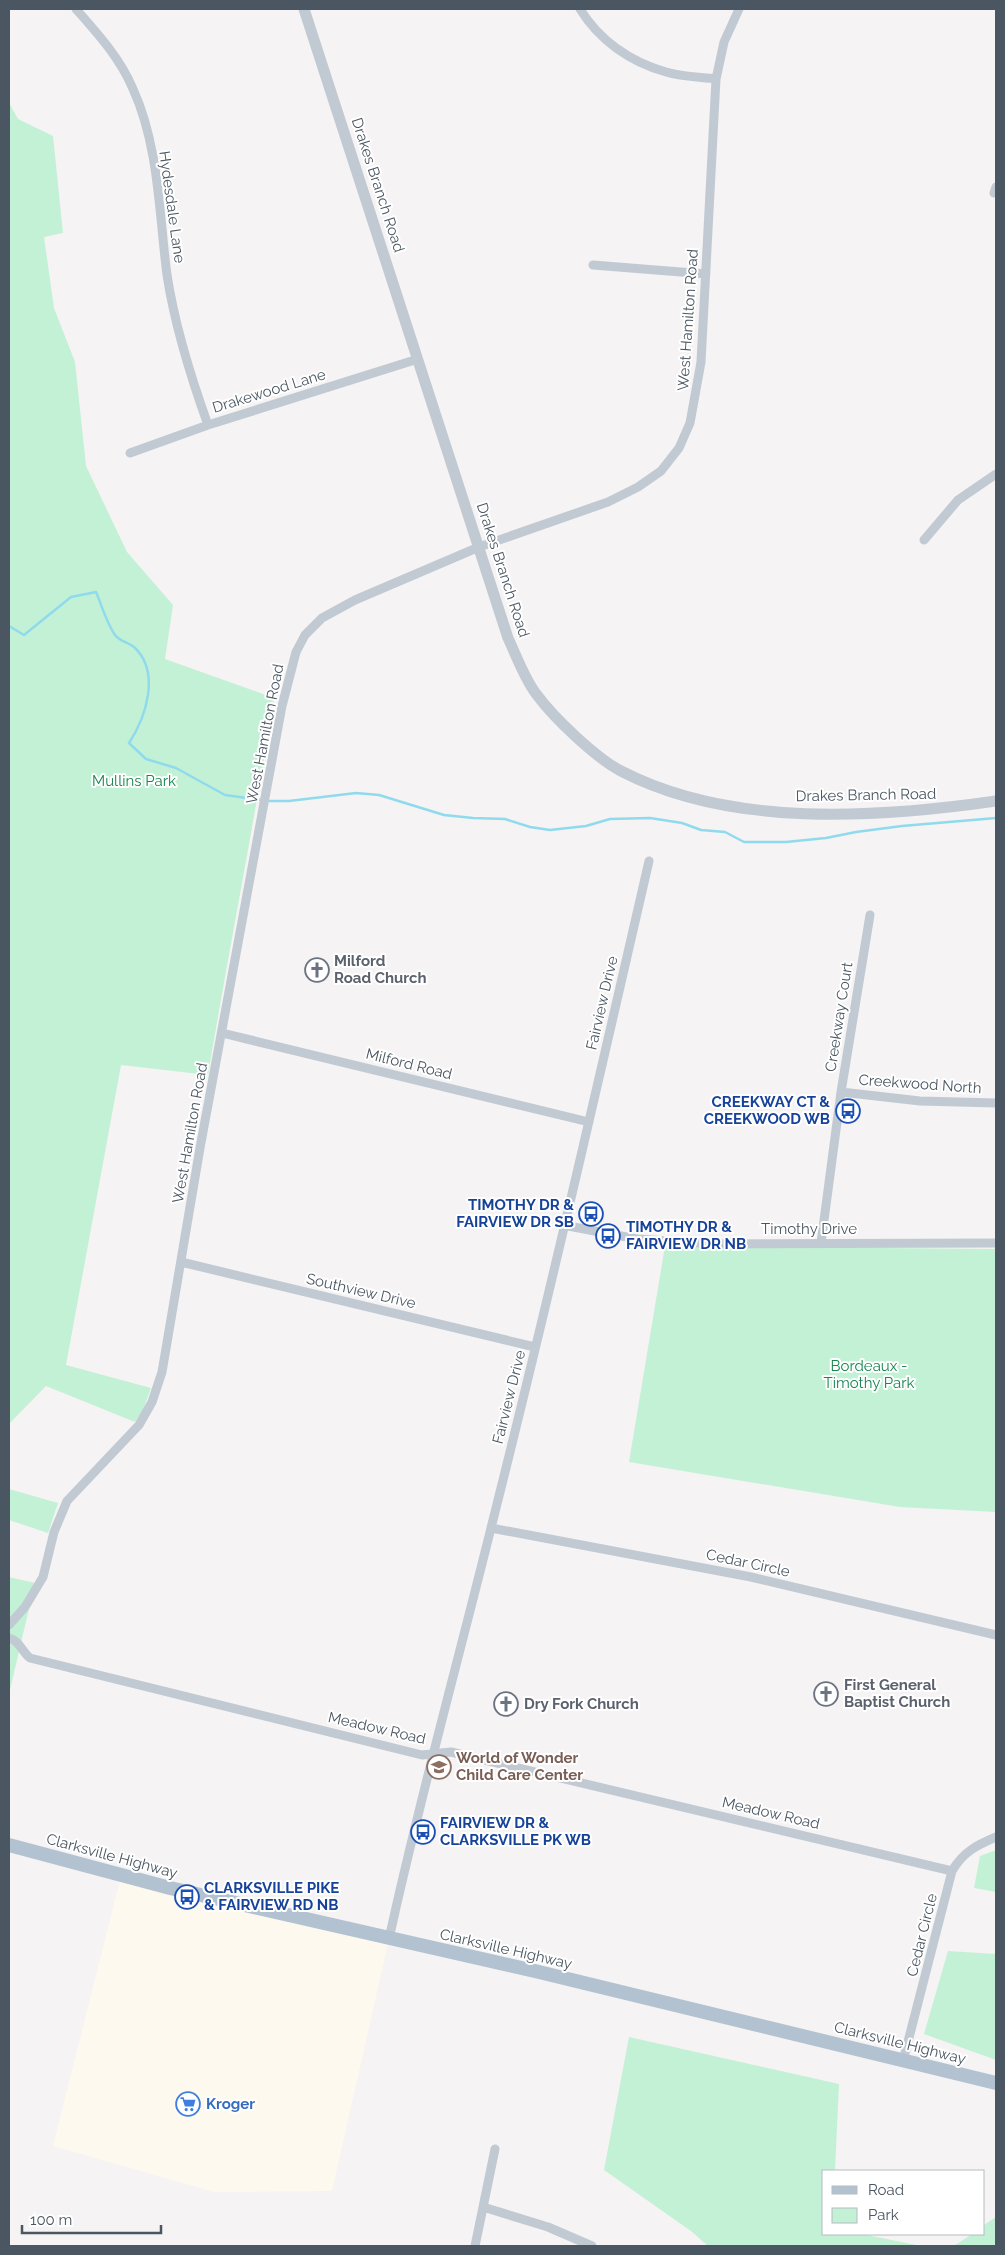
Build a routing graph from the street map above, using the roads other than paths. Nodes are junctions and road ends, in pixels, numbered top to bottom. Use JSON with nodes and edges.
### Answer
{"nodes":[{"id":1,"x":76,"y":9,"type":"edge"},
{"id":2,"x":304,"y":9,"type":"edge"},
{"id":3,"x":580,"y":9,"type":"edge"},
{"id":4,"x":739,"y":9,"type":"edge"},
{"id":5,"x":716,"y":79,"type":"junction"},
{"id":6,"x":593,"y":264,"type":"dead end"},
{"id":7,"x":706,"y":274,"type":"junction"},
{"id":8,"x":418,"y":359,"type":"junction"},
{"id":9,"x":208,"y":424,"type":"junction"},
{"id":10,"x":130,"y":453,"type":"dead end"},
{"id":11,"x":996,"y":474,"type":"edge"},
{"id":12,"x":924,"y":540,"type":"dead end"},
{"id":13,"x":479,"y":546,"type":"junction"},
{"id":14,"x":996,"y":801,"type":"edge"},
{"id":15,"x":649,"y":861,"type":"dead end"},
{"id":16,"x":870,"y":915,"type":"dead end"},
{"id":17,"x":222,"y":1032,"type":"junction"},
{"id":18,"x":841,"y":1092,"type":"junction"},
{"id":19,"x":996,"y":1102,"type":"edge"},
{"id":20,"x":589,"y":1122,"type":"junction"},
{"id":21,"x":563,"y":1225,"type":"junction"},
{"id":22,"x":821,"y":1243,"type":"junction"},
{"id":23,"x":996,"y":1243,"type":"edge"},
{"id":24,"x":181,"y":1262,"type":"junction"},
{"id":25,"x":535,"y":1347,"type":"junction"},
{"id":26,"x":491,"y":1528,"type":"junction"},
{"id":27,"x":9,"y":1625,"type":"edge"},
{"id":28,"x":996,"y":1635,"type":"edge"},
{"id":29,"x":9,"y":1638,"type":"edge"},
{"id":30,"x":433,"y":1754,"type":"junction"},
{"id":31,"x":996,"y":1837,"type":"edge"},
{"id":32,"x":9,"y":1845,"type":"edge"},
{"id":33,"x":952,"y":1870,"type":"junction"},
{"id":34,"x":389,"y":1939,"type":"junction"},
{"id":35,"x":903,"y":2061,"type":"junction"},
{"id":36,"x":996,"y":2083,"type":"edge"},
{"id":37,"x":495,"y":2149,"type":"dead end"},
{"id":38,"x":483,"y":2207,"type":"junction"},
{"id":39,"x":475,"y":2246,"type":"edge"},
{"id":40,"x":592,"y":2246,"type":"edge"}],
"edges":[{"from":1,"to":9,"type":"street","name":"Hydesdale Lane"},
{"from":2,"to":8,"type":"street","name":"Drakes Branch Road"},
{"from":3,"to":5,"type":"street"},
{"from":4,"to":5,"type":"street","name":"West Hamilton Road"},
{"from":5,"to":7,"type":"street","name":"West Hamilton Road"},
{"from":6,"to":7,"type":"street"},
{"from":7,"to":13,"type":"street","name":"West Hamilton Road"},
{"from":8,"to":9,"type":"street","name":"Drakewood Lane"},
{"from":8,"to":13,"type":"street","name":"Drakes Branch Road"},
{"from":9,"to":10,"type":"street","name":"Drakewood Lane"},
{"from":11,"to":12,"type":"street"},
{"from":13,"to":14,"type":"street","name":"Drakes Branch Road"},
{"from":13,"to":17,"type":"street","name":"West Hamilton Road"},
{"from":15,"to":20,"type":"street","name":"Fairview Drive"},
{"from":16,"to":18,"type":"street","name":"Creekway Court"},
{"from":17,"to":20,"type":"street","name":"Milford Road"},
{"from":17,"to":24,"type":"street","name":"West Hamilton Road"},
{"from":18,"to":19,"type":"street","name":"Creekwood North"},
{"from":18,"to":22,"type":"street","name":"Creekway Court"},
{"from":20,"to":21,"type":"street","name":"Fairview Drive"},
{"from":21,"to":22,"type":"street","name":"Timothy Drive"},
{"from":21,"to":25,"type":"street","name":"Fairview Drive"},
{"from":22,"to":23,"type":"street","name":"Timothy Drive"},
{"from":24,"to":25,"type":"street","name":"Southview Drive"},
{"from":24,"to":27,"type":"street","name":"West Hamilton Road"},
{"from":25,"to":26,"type":"street","name":"Fairview Drive"},
{"from":26,"to":28,"type":"street","name":"Cedar Circle"},
{"from":26,"to":30,"type":"street","name":"Fairview Drive"},
{"from":29,"to":30,"type":"street","name":"Meadow Road"},
{"from":30,"to":33,"type":"street","name":"Meadow Road"},
{"from":30,"to":34,"type":"street","name":"Fairview Drive"},
{"from":31,"to":33,"type":"street","name":"Cedar Circle"},
{"from":32,"to":34,"type":"main road","name":"Clarksville Highway"},
{"from":33,"to":35,"type":"street","name":"Cedar Circle"},
{"from":34,"to":35,"type":"main road","name":"Clarksville Highway"},
{"from":35,"to":36,"type":"main road","name":"Clarksville Highway"},
{"from":37,"to":38,"type":"street"},
{"from":38,"to":39,"type":"street"},
{"from":38,"to":40,"type":"street"}]}
